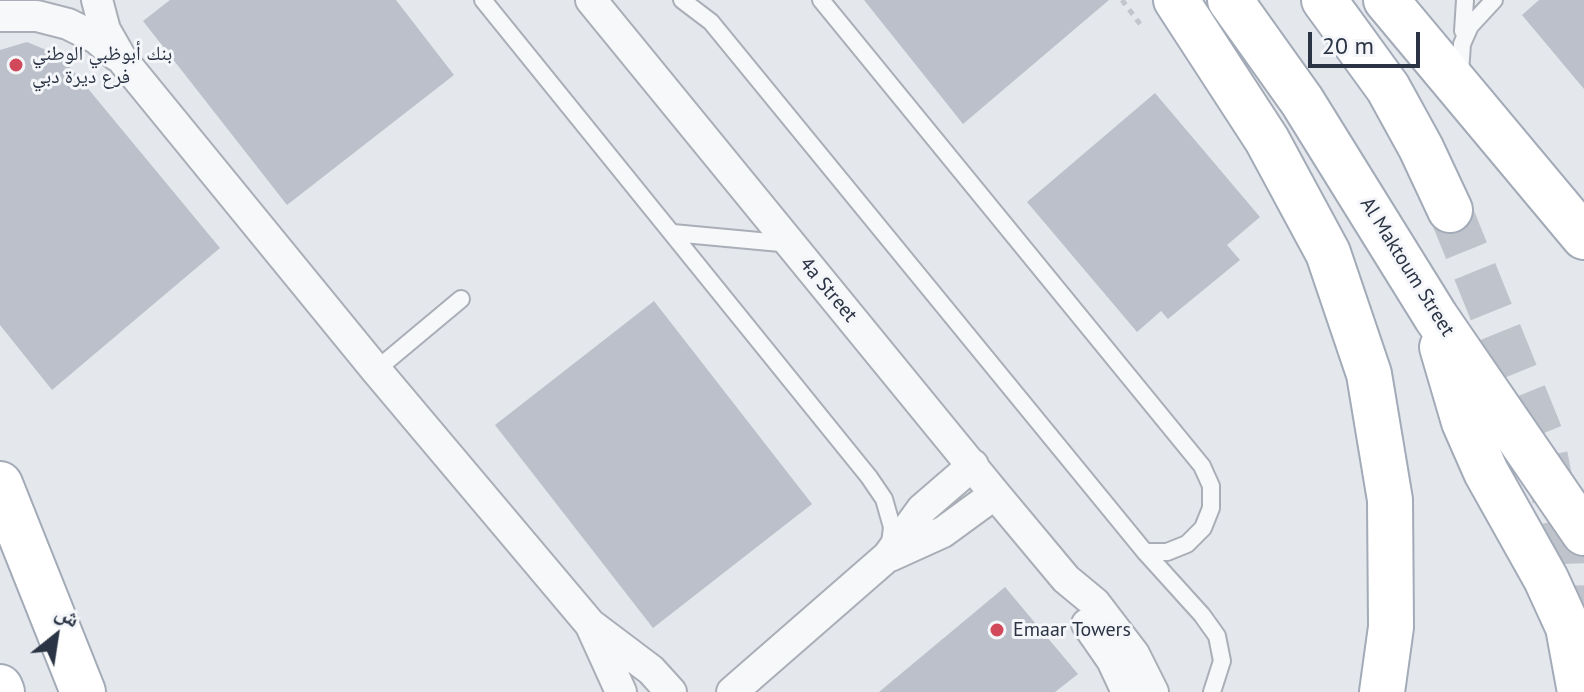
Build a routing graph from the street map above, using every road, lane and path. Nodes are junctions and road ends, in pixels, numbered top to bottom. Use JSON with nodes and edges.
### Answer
{"nodes":[{"id":1,"x":97,"y":0,"type":"edge"},
{"id":2,"x":483,"y":0,"type":"edge"},
{"id":3,"x":504,"y":0,"type":"edge"},
{"id":4,"x":591,"y":0,"type":"edge"},
{"id":5,"x":682,"y":0,"type":"edge"},
{"id":6,"x":693,"y":0,"type":"edge"},
{"id":7,"x":821,"y":0,"type":"edge"},
{"id":8,"x":1122,"y":0,"type":"edge"},
{"id":9,"x":1176,"y":0,"type":"edge"},
{"id":10,"x":1230,"y":0,"type":"edge"},
{"id":11,"x":1324,"y":0,"type":"edge"},
{"id":12,"x":1386,"y":0,"type":"edge"},
{"id":13,"x":1465,"y":0,"type":"edge"},
{"id":14,"x":1494,"y":0,"type":"edge"},
{"id":15,"x":0,"y":16,"type":"edge"},
{"id":16,"x":500,"y":21,"type":"junction"},
{"id":17,"x":711,"y":22,"type":"junction"},
{"id":18,"x":1150,"y":37,"type":"dead end"},
{"id":19,"x":1462,"y":44,"type":"junction"},
{"id":20,"x":121,"y":58,"type":"junction"},
{"id":21,"x":1463,"y":94,"type":"junction"},
{"id":22,"x":1450,"y":210,"type":"tunnel mouth"},
{"id":23,"x":673,"y":233,"type":"junction"},
{"id":24,"x":1582,"y":235,"type":"edge"},
{"id":25,"x":791,"y":244,"type":"junction"},
{"id":26,"x":461,"y":299,"type":"dead end"},
{"id":27,"x":1436,"y":317,"type":"junction"},
{"id":28,"x":376,"y":370,"type":"junction"},
{"id":29,"x":973,"y":465,"type":"junction"},
{"id":30,"x":0,"y":484,"type":"edge"},
{"id":31,"x":995,"y":494,"type":"junction"},
{"id":32,"x":1584,"y":533,"type":"edge"},
{"id":33,"x":1145,"y":552,"type":"junction"},
{"id":34,"x":888,"y":556,"type":"junction"},
{"id":35,"x":1066,"y":579,"type":"junction"},
{"id":36,"x":590,"y":624,"type":"junction"},
{"id":37,"x":83,"y":692,"type":"edge"},
{"id":38,"x":621,"y":692,"type":"edge"},
{"id":39,"x":671,"y":692,"type":"edge"},
{"id":40,"x":732,"y":692,"type":"edge"},
{"id":41,"x":1127,"y":692,"type":"edge"},
{"id":42,"x":1153,"y":692,"type":"edge"},
{"id":43,"x":1212,"y":692,"type":"edge"},
{"id":44,"x":1382,"y":692,"type":"edge"},
{"id":45,"x":1580,"y":692,"type":"edge"}],
"edges":[{"from":1,"to":20,"type":"street"},
{"from":2,"to":16,"type":"lane"},
{"from":3,"to":16,"type":"lane"},
{"from":4,"to":25,"type":"street","name":"4a Street"},
{"from":5,"to":17,"type":"lane"},
{"from":6,"to":17,"type":"lane"},
{"from":7,"to":33,"type":"lane"},
{"from":8,"to":18,"type":"path"},
{"from":9,"to":44,"type":"main road"},
{"from":10,"to":27,"type":"main road","name":"Al Maktoum Street"},
{"from":11,"to":22,"type":"main road"},
{"from":12,"to":21,"type":"main road"},
{"from":13,"to":19,"type":"lane"},
{"from":14,"to":19,"type":"lane"},
{"from":15,"to":20,"type":"street"},
{"from":16,"to":23,"type":"lane"},
{"from":17,"to":33,"type":"lane"},
{"from":19,"to":21,"type":"lane"},
{"from":20,"to":28,"type":"street"},
{"from":21,"to":24,"type":"main road"},
{"from":23,"to":25,"type":"lane"},
{"from":23,"to":34,"type":"lane"},
{"from":25,"to":29,"type":"street","name":"4a Street"},
{"from":26,"to":28,"type":"lane"},
{"from":27,"to":32,"type":"main road","name":"Al Maktoum Street"},
{"from":27,"to":45,"type":"main road"},
{"from":28,"to":36,"type":"street"},
{"from":29,"to":31,"type":"street","name":"4a Street"},
{"from":29,"to":34,"type":"street"},
{"from":30,"to":37,"type":"main road"},
{"from":31,"to":34,"type":"street"},
{"from":31,"to":35,"type":"street","name":"4a Street"},
{"from":33,"to":43,"type":"lane"},
{"from":34,"to":40,"type":"street"},
{"from":35,"to":41,"type":"street"},
{"from":35,"to":42,"type":"street"},
{"from":36,"to":38,"type":"street"},
{"from":36,"to":39,"type":"street"}]}
